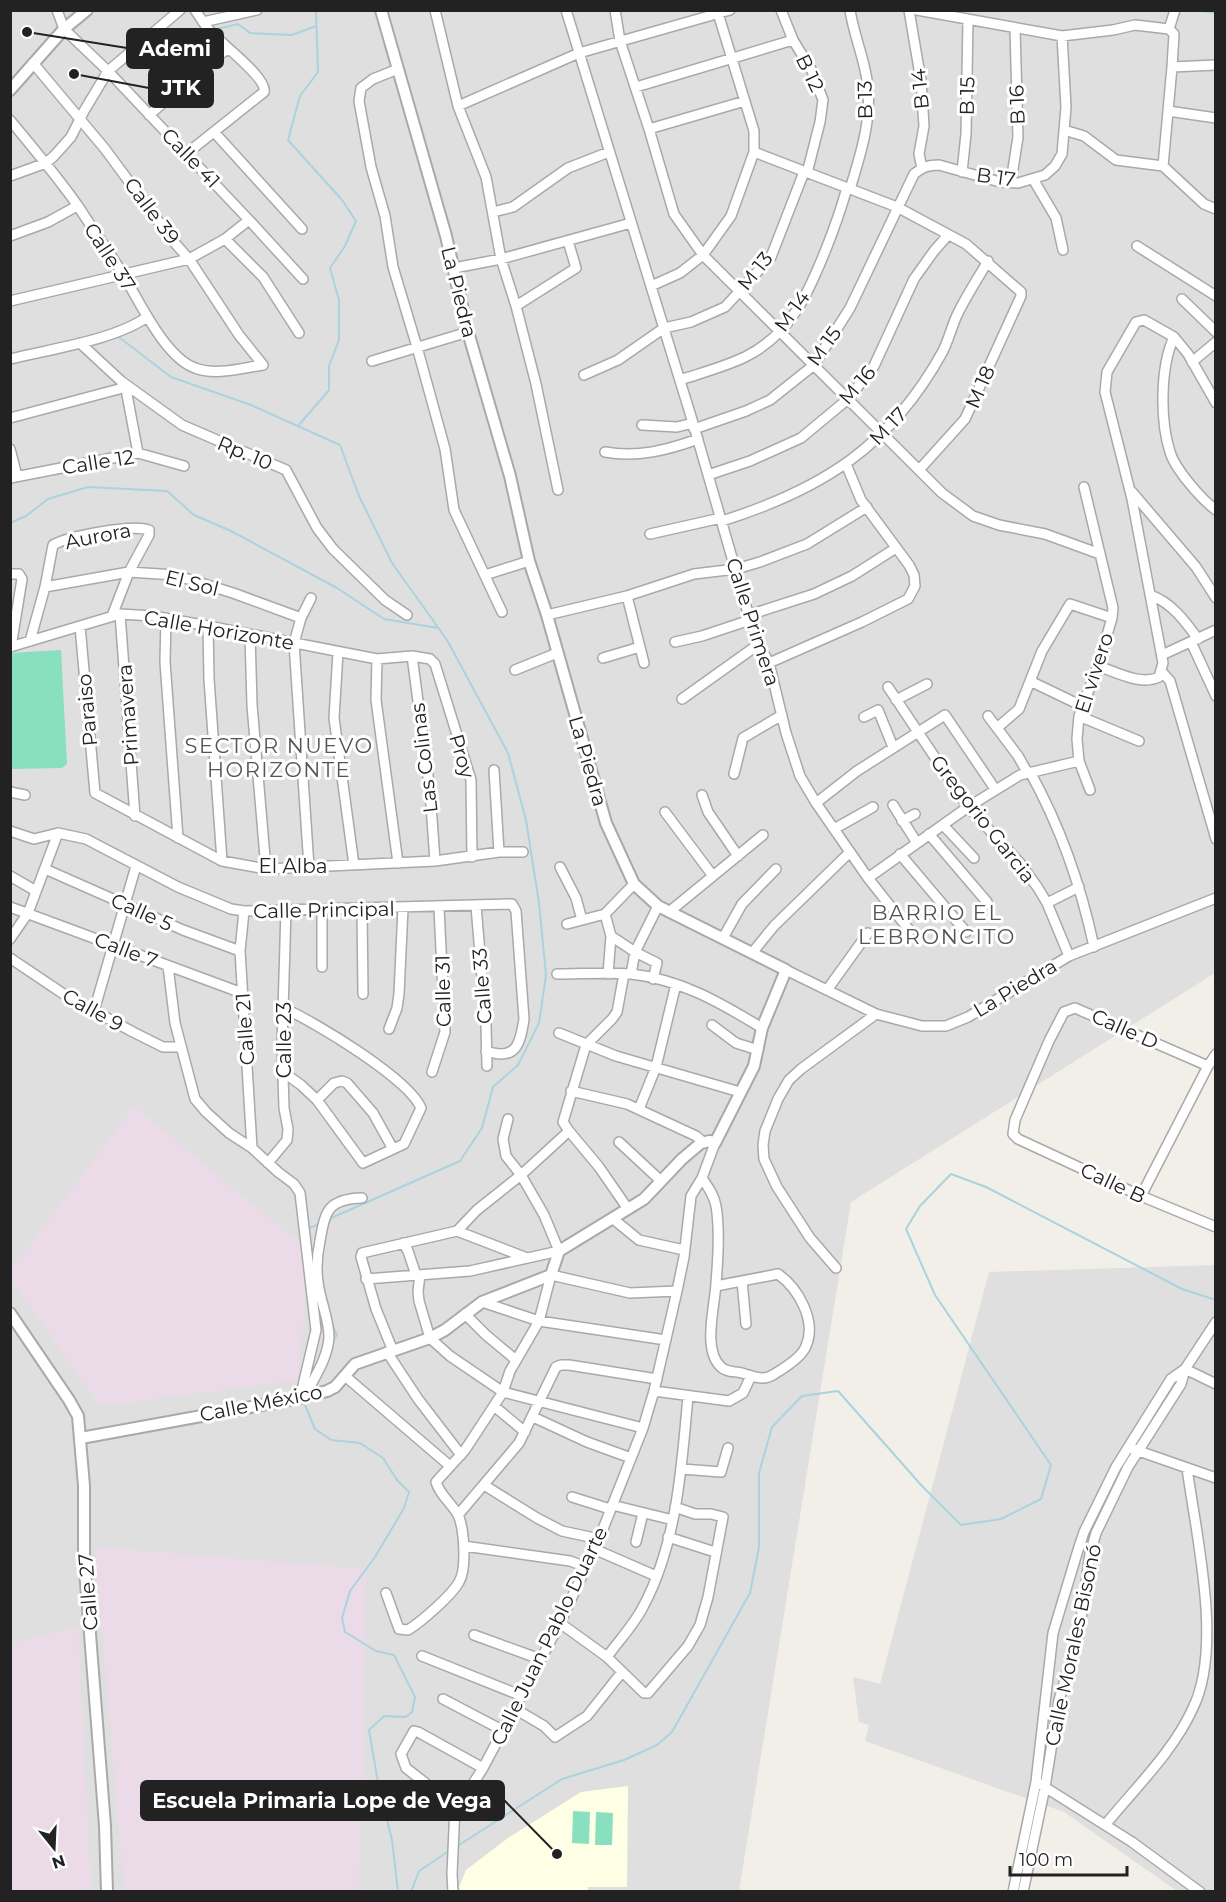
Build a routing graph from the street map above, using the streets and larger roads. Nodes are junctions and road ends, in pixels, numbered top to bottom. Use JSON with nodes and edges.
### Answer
{"nodes":[{"id":1,"x":57,"y":10,"type":"edge"},
{"id":2,"x":87,"y":10,"type":"edge"},
{"id":3,"x":180,"y":10,"type":"edge"},
{"id":4,"x":195,"y":10,"type":"edge"},
{"id":5,"x":257,"y":10,"type":"edge"},
{"id":6,"x":381,"y":10,"type":"edge"},
{"id":7,"x":435,"y":10,"type":"edge"},
{"id":8,"x":566,"y":10,"type":"edge"},
{"id":9,"x":615,"y":10,"type":"edge"},
{"id":10,"x":730,"y":10,"type":"edge"},
{"id":11,"x":781,"y":10,"type":"edge"},
{"id":12,"x":850,"y":10,"type":"edge"},
{"id":13,"x":909,"y":10,"type":"edge"},
{"id":14,"x":917,"y":10,"type":"edge"},
{"id":15,"x":1175,"y":10,"type":"edge"},
{"id":16,"x":717,"y":12,"type":"edge"},
{"id":17,"x":968,"y":20,"type":"junction"},
{"id":18,"x":203,"y":22,"type":"junction"},
{"id":19,"x":1015,"y":28,"type":"junction"},
{"id":20,"x":64,"y":29,"type":"junction"},
{"id":21,"x":1169,"y":29,"type":"junction"},
{"id":22,"x":1062,"y":36,"type":"junction"},
{"id":23,"x":793,"y":39,"type":"junction"},
{"id":24,"x":620,"y":41,"type":"junction"},
{"id":25,"x":228,"y":49,"type":"junction"},
{"id":26,"x":579,"y":53,"type":"junction"},
{"id":27,"x":731,"y":57,"type":"junction"},
{"id":28,"x":33,"y":63,"type":"junction"},
{"id":29,"x":1215,"y":65,"type":"edge"},
{"id":30,"x":1172,"y":67,"type":"junction"},
{"id":31,"x":398,"y":69,"type":"junction"},
{"id":32,"x":108,"y":71,"type":"junction"},
{"id":33,"x":636,"y":87,"type":"junction"},
{"id":34,"x":10,"y":90,"type":"edge"},
{"id":35,"x":744,"y":101,"type":"junction"},
{"id":36,"x":458,"y":106,"type":"junction"},
{"id":37,"x":1168,"y":111,"type":"junction"},
{"id":38,"x":149,"y":115,"type":"junction"},
{"id":39,"x":1215,"y":118,"type":"edge"},
{"id":40,"x":10,"y":120,"type":"edge"},
{"id":41,"x":80,"y":120,"type":"junction"},
{"id":42,"x":649,"y":129,"type":"junction"},
{"id":43,"x":1064,"y":130,"type":"junction"},
{"id":44,"x":214,"y":132,"type":"junction"},
{"id":45,"x":609,"y":152,"type":"junction"},
{"id":46,"x":754,"y":152,"type":"junction"},
{"id":47,"x":186,"y":154,"type":"junction"},
{"id":48,"x":46,"y":163,"type":"junction"},
{"id":49,"x":1164,"y":166,"type":"junction"},
{"id":50,"x":922,"y":168,"type":"junction"},
{"id":51,"x":962,"y":172,"type":"junction"},
{"id":52,"x":806,"y":173,"type":"junction"},
{"id":53,"x":10,"y":176,"type":"edge"},
{"id":54,"x":1033,"y":179,"type":"junction"},
{"id":55,"x":1011,"y":182,"type":"junction"},
{"id":56,"x":849,"y":189,"type":"junction"},
{"id":57,"x":77,"y":206,"type":"junction"},
{"id":58,"x":897,"y":207,"type":"junction"},
{"id":59,"x":1215,"y":209,"type":"edge"},
{"id":60,"x":493,"y":212,"type":"junction"},
{"id":61,"x":249,"y":219,"type":"junction"},
{"id":62,"x":631,"y":223,"type":"junction"},
{"id":63,"x":302,"y":229,"type":"dead end"},
{"id":64,"x":948,"y":235,"type":"junction"},
{"id":65,"x":10,"y":236,"type":"edge"},
{"id":66,"x":225,"y":239,"type":"junction"},
{"id":67,"x":568,"y":241,"type":"junction"},
{"id":68,"x":1137,"y":246,"type":"dead end"},
{"id":69,"x":1063,"y":249,"type":"dead end"},
{"id":70,"x":703,"y":255,"type":"junction"},
{"id":71,"x":189,"y":259,"type":"junction"},
{"id":72,"x":501,"y":259,"type":"junction"},
{"id":73,"x":988,"y":261,"type":"junction"},
{"id":74,"x":453,"y":268,"type":"junction"},
{"id":75,"x":124,"y":275,"type":"junction"},
{"id":76,"x":303,"y":279,"type":"dead end"},
{"id":77,"x":651,"y":286,"type":"junction"},
{"id":78,"x":739,"y":291,"type":"junction"},
{"id":79,"x":1215,"y":296,"type":"edge"},
{"id":80,"x":1182,"y":299,"type":"dead end"},
{"id":81,"x":10,"y":301,"type":"edge"},
{"id":82,"x":516,"y":306,"type":"junction"},
{"id":83,"x":147,"y":317,"type":"junction"},
{"id":84,"x":664,"y":328,"type":"junction"},
{"id":85,"x":468,"y":332,"type":"junction"},
{"id":86,"x":781,"y":332,"type":"junction"},
{"id":87,"x":1215,"y":332,"type":"edge"},
{"id":88,"x":300,"y":333,"type":"dead end"},
{"id":89,"x":1174,"y":337,"type":"junction"},
{"id":90,"x":1215,"y":342,"type":"edge"},
{"id":91,"x":80,"y":343,"type":"junction"},
{"id":92,"x":417,"y":347,"type":"junction"},
{"id":93,"x":10,"y":359,"type":"edge"},
{"id":94,"x":372,"y":361,"type":"dead end"},
{"id":95,"x":1192,"y":362,"type":"junction"},
{"id":96,"x":263,"y":365,"type":"joint"},
{"id":97,"x":814,"y":365,"type":"junction"},
{"id":98,"x":584,"y":375,"type":"dead end"},
{"id":99,"x":680,"y":380,"type":"junction"},
{"id":100,"x":125,"y":384,"type":"junction"},
{"id":101,"x":1211,"y":385,"type":"edge"},
{"id":102,"x":848,"y":399,"type":"junction"},
{"id":103,"x":1215,"y":403,"type":"edge"},
{"id":104,"x":10,"y":418,"type":"edge"},
{"id":105,"x":642,"y":425,"type":"dead end"},
{"id":106,"x":694,"y":426,"type":"junction"},
{"id":107,"x":882,"y":434,"type":"junction"},
{"id":108,"x":698,"y":439,"type":"junction"},
{"id":109,"x":10,"y":448,"type":"edge"},
{"id":110,"x":605,"y":452,"type":"dead end"},
{"id":111,"x":138,"y":453,"type":"junction"},
{"id":112,"x":846,"y":464,"type":"junction"},
{"id":113,"x":184,"y":466,"type":"dead end"},
{"id":114,"x":919,"y":470,"type":"junction"},
{"id":115,"x":708,"y":475,"type":"junction"},
{"id":116,"x":14,"y":477,"type":"edge"},
{"id":117,"x":1084,"y":487,"type":"dead end"},
{"id":118,"x":558,"y":490,"type":"dead end"},
{"id":119,"x":1130,"y":490,"type":"junction"},
{"id":120,"x":867,"y":507,"type":"junction"},
{"id":121,"x":1215,"y":510,"type":"edge"},
{"id":122,"x":721,"y":519,"type":"junction"},
{"id":123,"x":650,"y":534,"type":"dead end"},
{"id":124,"x":896,"y":548,"type":"junction"},
{"id":125,"x":1100,"y":554,"type":"junction"},
{"id":126,"x":529,"y":561,"type":"junction"},
{"id":127,"x":736,"y":569,"type":"junction"},
{"id":128,"x":129,"y":572,"type":"junction"},
{"id":129,"x":10,"y":574,"type":"edge"},
{"id":130,"x":484,"y":574,"type":"junction"},
{"id":131,"x":45,"y":587,"type":"junction"},
{"id":132,"x":1150,"y":595,"type":"junction"},
{"id":133,"x":627,"y":596,"type":"junction"},
{"id":134,"x":311,"y":598,"type":"dead end"},
{"id":135,"x":1215,"y":598,"type":"edge"},
{"id":136,"x":502,"y":612,"type":"dead end"},
{"id":137,"x":116,"y":615,"type":"junction"},
{"id":138,"x":407,"y":615,"type":"dead end"},
{"id":139,"x":547,"y":615,"type":"junction"},
{"id":140,"x":166,"y":618,"type":"junction"},
{"id":141,"x":301,"y":618,"type":"junction"},
{"id":142,"x":750,"y":618,"type":"junction"},
{"id":143,"x":1112,"y":618,"type":"junction"},
{"id":144,"x":80,"y":626,"type":"junction"},
{"id":145,"x":208,"y":626,"type":"junction"},
{"id":146,"x":1215,"y":630,"type":"edge"},
{"id":147,"x":250,"y":635,"type":"junction"},
{"id":148,"x":1194,"y":640,"type":"junction"},
{"id":149,"x":30,"y":641,"type":"junction"},
{"id":150,"x":675,"y":642,"type":"dead end"},
{"id":151,"x":294,"y":643,"type":"junction"},
{"id":152,"x":759,"y":644,"type":"junction"},
{"id":153,"x":11,"y":647,"type":"edge"},
{"id":154,"x":640,"y":647,"type":"junction"},
{"id":155,"x":339,"y":652,"type":"junction"},
{"id":156,"x":557,"y":653,"type":"junction"},
{"id":157,"x":1162,"y":655,"type":"junction"},
{"id":158,"x":412,"y":657,"type":"junction"},
{"id":159,"x":603,"y":658,"type":"dead end"},
{"id":160,"x":377,"y":659,"type":"junction"},
{"id":161,"x":430,"y":659,"type":"joint"},
{"id":162,"x":644,"y":663,"type":"dead end"},
{"id":163,"x":769,"y":663,"type":"junction"},
{"id":164,"x":1098,"y":666,"type":"junction"},
{"id":165,"x":515,"y":670,"type":"dead end"},
{"id":166,"x":1162,"y":672,"type":"junction"},
{"id":167,"x":1030,"y":681,"type":"junction"},
{"id":168,"x":927,"y":684,"type":"dead end"},
{"id":169,"x":888,"y":687,"type":"dead end"},
{"id":170,"x":1215,"y":696,"type":"edge"},
{"id":171,"x":682,"y":699,"type":"dead end"},
{"id":172,"x":896,"y":700,"type":"junction"},
{"id":173,"x":1082,"y":706,"type":"junction"},
{"id":174,"x":782,"y":715,"type":"junction"},
{"id":175,"x":988,"y":716,"type":"dead end"},
{"id":176,"x":1079,"y":716,"type":"junction"},
{"id":177,"x":864,"y":717,"type":"dead end"},
{"id":178,"x":998,"y":728,"type":"junction"},
{"id":179,"x":917,"y":733,"type":"junction"},
{"id":180,"x":1139,"y":741,"type":"dead end"},
{"id":181,"x":893,"y":747,"type":"junction"},
{"id":182,"x":1079,"y":761,"type":"junction"},
{"id":183,"x":494,"y":770,"type":"dead end"},
{"id":184,"x":1028,"y":772,"type":"junction"},
{"id":185,"x":734,"y":774,"type":"dead end"},
{"id":186,"x":995,"y":789,"type":"junction"},
{"id":187,"x":1090,"y":790,"type":"dead end"},
{"id":188,"x":10,"y":792,"type":"edge"},
{"id":189,"x":95,"y":793,"type":"joint"},
{"id":190,"x":25,"y":795,"type":"dead end"},
{"id":191,"x":702,"y":795,"type":"dead end"},
{"id":192,"x":816,"y":803,"type":"junction"},
{"id":193,"x":893,"y":805,"type":"dead end"},
{"id":194,"x":873,"y":807,"type":"dead end"},
{"id":195,"x":969,"y":807,"type":"junction"},
{"id":196,"x":665,"y":812,"type":"dead end"},
{"id":197,"x":915,"y":814,"type":"dead end"},
{"id":198,"x":135,"y":816,"type":"junction"},
{"id":199,"x":902,"y":821,"type":"junction"},
{"id":200,"x":943,"y":825,"type":"junction"},
{"id":201,"x":834,"y":829,"type":"junction"},
{"id":202,"x":10,"y":831,"type":"edge"},
{"id":203,"x":58,"y":833,"type":"junction"},
{"id":204,"x":929,"y":834,"type":"junction"},
{"id":205,"x":763,"y":835,"type":"dead end"},
{"id":206,"x":178,"y":838,"type":"junction"},
{"id":207,"x":1215,"y":839,"type":"edge"},
{"id":208,"x":917,"y":843,"type":"junction"},
{"id":209,"x":499,"y":852,"type":"junction"},
{"id":210,"x":523,"y":852,"type":"dead end"},
{"id":211,"x":850,"y":852,"type":"junction"},
{"id":212,"x":900,"y":854,"type":"junction"},
{"id":213,"x":738,"y":856,"type":"junction"},
{"id":214,"x":472,"y":857,"type":"junction"},
{"id":215,"x":974,"y":858,"type":"dead end"},
{"id":216,"x":222,"y":861,"type":"junction"},
{"id":217,"x":435,"y":861,"type":"junction"},
{"id":218,"x":398,"y":862,"type":"junction"},
{"id":219,"x":354,"y":865,"type":"junction"},
{"id":220,"x":136,"y":866,"type":"junction"},
{"id":221,"x":309,"y":867,"type":"junction"},
{"id":222,"x":560,"y":867,"type":"dead end"},
{"id":223,"x":45,"y":869,"type":"junction"},
{"id":224,"x":266,"y":869,"type":"junction"},
{"id":225,"x":776,"y":869,"type":"dead end"},
{"id":226,"x":10,"y":876,"type":"edge"},
{"id":227,"x":712,"y":876,"type":"junction"},
{"id":228,"x":868,"y":878,"type":"junction"},
{"id":229,"x":634,"y":884,"type":"junction"},
{"id":230,"x":1079,"y":887,"type":"junction"},
{"id":231,"x":36,"y":891,"type":"junction"},
{"id":232,"x":1215,"y":898,"type":"edge"},
{"id":233,"x":987,"y":902,"type":"dead end"},
{"id":234,"x":1047,"y":903,"type":"junction"},
{"id":235,"x":124,"y":904,"type":"junction"},
{"id":236,"x":476,"y":906,"type":"junction"},
{"id":237,"x":658,"y":906,"type":"junction"},
{"id":238,"x":10,"y":908,"type":"edge"},
{"id":239,"x":403,"y":908,"type":"junction"},
{"id":240,"x":439,"y":908,"type":"junction"},
{"id":241,"x":362,"y":909,"type":"junction"},
{"id":242,"x":286,"y":910,"type":"junction"},
{"id":243,"x":322,"y":910,"type":"junction"},
{"id":244,"x":244,"y":911,"type":"junction"},
{"id":245,"x":669,"y":912,"type":"junction"},
{"id":246,"x":28,"y":913,"type":"junction"},
{"id":247,"x":605,"y":914,"type":"junction"},
{"id":248,"x":582,"y":920,"type":"junction"},
{"id":249,"x":567,"y":924,"type":"dead end"},
{"id":250,"x":910,"y":931,"type":"dead end"},
{"id":251,"x":966,"y":932,"type":"dead end"},
{"id":252,"x":868,"y":933,"type":"dead end"},
{"id":253,"x":611,"y":936,"type":"junction"},
{"id":254,"x":723,"y":938,"type":"junction"},
{"id":255,"x":10,"y":939,"type":"edge"},
{"id":256,"x":114,"y":946,"type":"junction"},
{"id":257,"x":1094,"y":946,"type":"junction"},
{"id":258,"x":240,"y":951,"type":"junction"},
{"id":259,"x":635,"y":952,"type":"junction"},
{"id":260,"x":752,"y":953,"type":"junction"},
{"id":261,"x":1069,"y":956,"type":"junction"},
{"id":262,"x":10,"y":958,"type":"edge"},
{"id":263,"x":168,"y":966,"type":"junction"},
{"id":264,"x":322,"y":968,"type":"dead end"},
{"id":265,"x":786,"y":970,"type":"junction"},
{"id":266,"x":556,"y":974,"type":"dead end"},
{"id":267,"x":608,"y":974,"type":"junction"},
{"id":268,"x":627,"y":974,"type":"junction"},
{"id":269,"x":653,"y":979,"type":"junction"},
{"id":270,"x":676,"y":984,"type":"junction"},
{"id":271,"x":827,"y":990,"type":"junction"},
{"id":272,"x":242,"y":993,"type":"junction"},
{"id":273,"x":363,"y":994,"type":"dead end"},
{"id":274,"x":283,"y":1008,"type":"junction"},
{"id":275,"x":94,"y":1011,"type":"junction"},
{"id":276,"x":876,"y":1014,"type":"junction"},
{"id":277,"x":712,"y":1025,"type":"dead end"},
{"id":278,"x":762,"y":1028,"type":"junction"},
{"id":279,"x":388,"y":1029,"type":"dead end"},
{"id":280,"x":559,"y":1033,"type":"dead end"},
{"id":281,"x":586,"y":1045,"type":"junction"},
{"id":282,"x":180,"y":1047,"type":"junction"},
{"id":283,"x":758,"y":1050,"type":"junction"},
{"id":284,"x":486,"y":1051,"type":"junction"},
{"id":285,"x":1215,"y":1054,"type":"edge"},
{"id":286,"x":487,"y":1066,"type":"dead end"},
{"id":287,"x":1208,"y":1066,"type":"junction"},
{"id":288,"x":656,"y":1067,"type":"junction"},
{"id":289,"x":283,"y":1072,"type":"junction"},
{"id":290,"x":432,"y":1072,"type":"dead end"},
{"id":291,"x":571,"y":1091,"type":"junction"},
{"id":292,"x":740,"y":1092,"type":"junction"},
{"id":293,"x":317,"y":1100,"type":"junction"},
{"id":294,"x":639,"y":1109,"type":"junction"},
{"id":295,"x":508,"y":1119,"type":"dead end"},
{"id":296,"x":569,"y":1131,"type":"junction"},
{"id":297,"x":1013,"y":1134,"type":"joint"},
{"id":298,"x":619,"y":1142,"type":"dead end"},
{"id":299,"x":703,"y":1142,"type":"junction"},
{"id":300,"x":715,"y":1143,"type":"junction"},
{"id":301,"x":252,"y":1148,"type":"junction"},
{"id":302,"x":393,"y":1149,"type":"junction"},
{"id":303,"x":268,"y":1163,"type":"junction"},
{"id":304,"x":521,"y":1175,"type":"junction"},
{"id":305,"x":702,"y":1178,"type":"junction"},
{"id":306,"x":661,"y":1181,"type":"junction"},
{"id":307,"x":1141,"y":1196,"type":"junction"},
{"id":308,"x":362,"y":1198,"type":"dead end"},
{"id":309,"x":628,"y":1209,"type":"junction"},
{"id":310,"x":612,"y":1218,"type":"junction"},
{"id":311,"x":1215,"y":1227,"type":"edge"},
{"id":312,"x":457,"y":1231,"type":"junction"},
{"id":313,"x":403,"y":1243,"type":"junction"},
{"id":314,"x":684,"y":1250,"type":"junction"},
{"id":315,"x":559,"y":1251,"type":"junction"},
{"id":316,"x":529,"y":1258,"type":"junction"},
{"id":317,"x":836,"y":1268,"type":"dead end"},
{"id":318,"x":418,"y":1275,"type":"junction"},
{"id":319,"x":551,"y":1275,"type":"junction"},
{"id":320,"x":366,"y":1279,"type":"junction"},
{"id":321,"x":742,"y":1281,"type":"junction"},
{"id":322,"x":716,"y":1286,"type":"junction"},
{"id":323,"x":677,"y":1291,"type":"junction"},
{"id":324,"x":482,"y":1302,"type":"junction"},
{"id":325,"x":10,"y":1313,"type":"edge"},
{"id":326,"x":465,"y":1314,"type":"junction"},
{"id":327,"x":539,"y":1321,"type":"junction"},
{"id":328,"x":1215,"y":1322,"type":"edge"},
{"id":329,"x":746,"y":1324,"type":"dead end"},
{"id":330,"x":430,"y":1338,"type":"junction"},
{"id":331,"x":666,"y":1340,"type":"junction"},
{"id":332,"x":390,"y":1352,"type":"junction"},
{"id":333,"x":516,"y":1360,"type":"junction"},
{"id":334,"x":1185,"y":1369,"type":"junction"},
{"id":335,"x":345,"y":1376,"type":"junction"},
{"id":336,"x":751,"y":1376,"type":"junction"},
{"id":337,"x":657,"y":1379,"type":"junction"},
{"id":338,"x":1215,"y":1384,"type":"edge"},
{"id":339,"x":654,"y":1391,"type":"junction"},
{"id":340,"x":503,"y":1392,"type":"junction"},
{"id":341,"x":688,"y":1396,"type":"junction"},
{"id":342,"x":304,"y":1397,"type":"junction"},
{"id":343,"x":538,"y":1402,"type":"junction"},
{"id":344,"x":494,"y":1406,"type":"junction"},
{"id":345,"x":533,"y":1417,"type":"junction"},
{"id":346,"x":643,"y":1428,"type":"junction"},
{"id":347,"x":525,"y":1432,"type":"junction"},
{"id":348,"x":81,"y":1438,"type":"junction"},
{"id":349,"x":728,"y":1448,"type":"dead end"},
{"id":350,"x":1132,"y":1449,"type":"junction"},
{"id":351,"x":461,"y":1455,"type":"junction"},
{"id":352,"x":631,"y":1458,"type":"junction"},
{"id":353,"x":450,"y":1466,"type":"junction"},
{"id":354,"x":1187,"y":1468,"type":"junction"},
{"id":355,"x":681,"y":1469,"type":"junction"},
{"id":356,"x":1215,"y":1478,"type":"edge"},
{"id":357,"x":484,"y":1485,"type":"junction"},
{"id":358,"x":572,"y":1497,"type":"dead end"},
{"id":359,"x":611,"y":1507,"type":"junction"},
{"id":360,"x":675,"y":1507,"type":"junction"},
{"id":361,"x":644,"y":1514,"type":"junction"},
{"id":362,"x":458,"y":1515,"type":"junction"},
{"id":363,"x":672,"y":1520,"type":"junction"},
{"id":364,"x":668,"y":1537,"type":"junction"},
{"id":365,"x":599,"y":1539,"type":"junction"},
{"id":366,"x":636,"y":1542,"type":"dead end"},
{"id":367,"x":464,"y":1546,"type":"junction"},
{"id":368,"x":594,"y":1549,"type":"junction"},
{"id":369,"x":715,"y":1552,"type":"junction"},
{"id":370,"x":586,"y":1567,"type":"junction"},
{"id":371,"x":656,"y":1576,"type":"junction"},
{"id":372,"x":386,"y":1593,"type":"dead end"},
{"id":373,"x":560,"y":1623,"type":"junction"},
{"id":374,"x":474,"y":1635,"type":"dead end"},
{"id":375,"x":422,"y":1656,"type":"dead end"},
{"id":376,"x":607,"y":1657,"type":"junction"},
{"id":377,"x":540,"y":1659,"type":"junction"},
{"id":378,"x":622,"y":1672,"type":"junction"},
{"id":379,"x":522,"y":1696,"type":"junction"},
{"id":380,"x":443,"y":1699,"type":"dead end"},
{"id":381,"x":515,"y":1709,"type":"junction"},
{"id":382,"x":504,"y":1731,"type":"junction"},
{"id":383,"x":483,"y":1768,"type":"junction"},
{"id":384,"x":1041,"y":1784,"type":"junction"},
{"id":385,"x":455,"y":1806,"type":"junction"},
{"id":386,"x":1106,"y":1824,"type":"junction"},
{"id":387,"x":107,"y":1892,"type":"edge"},
{"id":388,"x":453,"y":1892,"type":"edge"},
{"id":389,"x":1012,"y":1892,"type":"edge"},
{"id":390,"x":1023,"y":1892,"type":"edge"},
{"id":391,"x":1200,"y":1892,"type":"edge"}],
"edges":[{"from":1,"to":20,"type":"street","name":"Calle 41"},
{"from":2,"to":20,"type":"street"},
{"from":3,"to":32,"type":"street"},
{"from":4,"to":18,"type":"street"},
{"from":5,"to":18,"type":"street"},
{"from":6,"to":31,"type":"street","name":"La Piedra"},
{"from":7,"to":36,"type":"street"},
{"from":8,"to":26,"type":"street","name":"Calle Primera"},
{"from":9,"to":24,"type":"street"},
{"from":10,"to":16,"type":"street"},
{"from":11,"to":23,"type":"street","name":"B 12"},
{"from":12,"to":56,"type":"street","name":"B 13"},
{"from":13,"to":50,"type":"street","name":"B 14"},
{"from":14,"to":17,"type":"street"},
{"from":15,"to":21,"type":"street"},
{"from":16,"to":24,"type":"street"},
{"from":16,"to":27,"type":"street"},
{"from":17,"to":19,"type":"street"},
{"from":17,"to":51,"type":"street","name":"B 15"},
{"from":18,"to":25,"type":"street"},
{"from":19,"to":22,"type":"street"},
{"from":19,"to":55,"type":"street","name":"B 16"},
{"from":20,"to":28,"type":"street"},
{"from":20,"to":32,"type":"street","name":"Calle 41"},
{"from":21,"to":22,"type":"street"},
{"from":21,"to":30,"type":"street"},
{"from":22,"to":43,"type":"street","name":"B 17"},
{"from":23,"to":27,"type":"street"},
{"from":23,"to":52,"type":"street","name":"B 12"},
{"from":24,"to":26,"type":"street"},
{"from":24,"to":33,"type":"street"},
{"from":25,"to":38,"type":"street"},
{"from":25,"to":44,"type":"street"},
{"from":26,"to":36,"type":"street"},
{"from":26,"to":45,"type":"street","name":"Calle Primera"},
{"from":27,"to":33,"type":"street"},
{"from":27,"to":35,"type":"street"},
{"from":28,"to":34,"type":"street"},
{"from":28,"to":41,"type":"street","name":"Calle 39"},
{"from":29,"to":30,"type":"street"},
{"from":30,"to":37,"type":"street"},
{"from":31,"to":74,"type":"street","name":"La Piedra"},
{"from":31,"to":92,"type":"street"},
{"from":32,"to":38,"type":"street","name":"Calle 41"},
{"from":32,"to":41,"type":"street"},
{"from":33,"to":42,"type":"street"},
{"from":35,"to":42,"type":"street"},
{"from":35,"to":46,"type":"street"},
{"from":36,"to":60,"type":"street"},
{"from":37,"to":39,"type":"street"},
{"from":37,"to":49,"type":"street"},
{"from":38,"to":47,"type":"street","name":"Calle 41"},
{"from":40,"to":48,"type":"street","name":"Calle 37"},
{"from":41,"to":48,"type":"street"},
{"from":41,"to":71,"type":"street","name":"Calle 39"},
{"from":42,"to":70,"type":"street"},
{"from":43,"to":49,"type":"street"},
{"from":43,"to":54,"type":"street","name":"B 17"},
{"from":44,"to":47,"type":"street"},
{"from":44,"to":63,"type":"street"},
{"from":45,"to":60,"type":"street"},
{"from":45,"to":62,"type":"street","name":"Calle Primera"},
{"from":46,"to":52,"type":"street"},
{"from":46,"to":70,"type":"street"},
{"from":47,"to":61,"type":"street","name":"Calle 41"},
{"from":48,"to":53,"type":"street"},
{"from":48,"to":57,"type":"street","name":"Calle 37"},
{"from":49,"to":59,"type":"street"},
{"from":50,"to":51,"type":"street","name":"B 17"},
{"from":50,"to":58,"type":"street"},
{"from":51,"to":55,"type":"street","name":"B 17"},
{"from":52,"to":56,"type":"street"},
{"from":52,"to":78,"type":"street","name":"M 13"},
{"from":54,"to":55,"type":"street","name":"B 17"},
{"from":54,"to":69,"type":"street"},
{"from":56,"to":58,"type":"street"},
{"from":56,"to":86,"type":"street","name":"M 14"},
{"from":57,"to":65,"type":"street"},
{"from":57,"to":75,"type":"street","name":"Calle 37"},
{"from":58,"to":64,"type":"street"},
{"from":58,"to":97,"type":"street","name":"M 15"},
{"from":60,"to":72,"type":"street"},
{"from":61,"to":66,"type":"street"},
{"from":61,"to":76,"type":"street","name":"Calle 41"},
{"from":62,"to":67,"type":"street"},
{"from":62,"to":77,"type":"street","name":"Calle Primera"},
{"from":64,"to":73,"type":"street"},
{"from":64,"to":102,"type":"street","name":"M 16"},
{"from":66,"to":71,"type":"street"},
{"from":66,"to":88,"type":"street"},
{"from":67,"to":72,"type":"street"},
{"from":67,"to":82,"type":"street"},
{"from":68,"to":79,"type":"street"},
{"from":70,"to":77,"type":"street"},
{"from":70,"to":78,"type":"street"},
{"from":71,"to":75,"type":"street"},
{"from":71,"to":96,"type":"street","name":"Calle 39"},
{"from":72,"to":74,"type":"street"},
{"from":72,"to":82,"type":"street"},
{"from":73,"to":107,"type":"street","name":"M 17"},
{"from":73,"to":114,"type":"street","name":"M 18"},
{"from":74,"to":85,"type":"street","name":"La Piedra"},
{"from":75,"to":81,"type":"street"},
{"from":75,"to":83,"type":"street","name":"Calle 37"},
{"from":77,"to":84,"type":"street","name":"Calle Primera"},
{"from":78,"to":84,"type":"street","name":"M 13"},
{"from":78,"to":86,"type":"street"},
{"from":80,"to":87,"type":"street"},
{"from":82,"to":118,"type":"street"},
{"from":83,"to":91,"type":"street"},
{"from":83,"to":96,"type":"street","name":"Calle 37"},
{"from":84,"to":98,"type":"street"},
{"from":84,"to":99,"type":"street","name":"Calle Primera"},
{"from":85,"to":92,"type":"street"},
{"from":85,"to":126,"type":"street","name":"La Piedra"},
{"from":86,"to":97,"type":"street"},
{"from":86,"to":99,"type":"street","name":"M 14"},
{"from":89,"to":95,"type":"street"},
{"from":89,"to":119,"type":"street"},
{"from":89,"to":121,"type":"street"},
{"from":90,"to":95,"type":"street"},
{"from":91,"to":93,"type":"street"},
{"from":91,"to":100,"type":"street","name":"Rp. 10"},
{"from":92,"to":94,"type":"street"},
{"from":92,"to":130,"type":"street"},
{"from":95,"to":101,"type":"street"},
{"from":97,"to":102,"type":"street"},
{"from":97,"to":106,"type":"street","name":"M 15"},
{"from":99,"to":106,"type":"street","name":"Calle Primera"},
{"from":100,"to":104,"type":"street"},
{"from":100,"to":111,"type":"street"},
{"from":100,"to":138,"type":"street","name":"Rp. 10"},
{"from":101,"to":103,"type":"street"},
{"from":102,"to":107,"type":"street"},
{"from":102,"to":115,"type":"street","name":"M 16"},
{"from":105,"to":106,"type":"street","name":"M 15"},
{"from":106,"to":108,"type":"street","name":"Calle Primera"},
{"from":107,"to":112,"type":"street","name":"M 17"},
{"from":107,"to":114,"type":"street"},
{"from":108,"to":110,"type":"street"},
{"from":108,"to":115,"type":"street","name":"Calle Primera"},
{"from":109,"to":116,"type":"street"},
{"from":111,"to":113,"type":"street","name":"Calle 12"},
{"from":111,"to":116,"type":"street","name":"Calle 12"},
{"from":112,"to":120,"type":"street"},
{"from":112,"to":122,"type":"street","name":"M 17"},
{"from":114,"to":125,"type":"street"},
{"from":115,"to":122,"type":"street","name":"Calle Primera"},
{"from":117,"to":125,"type":"street","name":"El vivero"},
{"from":119,"to":132,"type":"street"},
{"from":119,"to":135,"type":"street"},
{"from":120,"to":124,"type":"street"},
{"from":120,"to":127,"type":"street"},
{"from":122,"to":123,"type":"street","name":"M 17"},
{"from":122,"to":127,"type":"street","name":"Calle Primera"},
{"from":124,"to":142,"type":"street"},
{"from":124,"to":163,"type":"street"},
{"from":125,"to":143,"type":"street","name":"El vivero"},
{"from":126,"to":130,"type":"street"},
{"from":126,"to":139,"type":"street","name":"La Piedra"},
{"from":127,"to":133,"type":"street"},
{"from":127,"to":142,"type":"street","name":"Calle Primera"},
{"from":128,"to":131,"type":"street","name":"El Sol"},
{"from":128,"to":131,"type":"street","name":"Aurora"},
{"from":128,"to":137,"type":"street"},
{"from":128,"to":141,"type":"street","name":"El Sol"},
{"from":129,"to":153,"type":"street"},
{"from":130,"to":136,"type":"street"},
{"from":131,"to":149,"type":"street"},
{"from":132,"to":148,"type":"street"},
{"from":132,"to":157,"type":"street"},
{"from":133,"to":139,"type":"street"},
{"from":133,"to":154,"type":"street"},
{"from":134,"to":141,"type":"street"},
{"from":137,"to":140,"type":"street","name":"Calle Horizonte"},
{"from":137,"to":144,"type":"street","name":"Calle Horizonte"},
{"from":137,"to":198,"type":"street","name":"Primavera"},
{"from":139,"to":156,"type":"street","name":"La Piedra"},
{"from":140,"to":145,"type":"street","name":"Calle Horizonte"},
{"from":140,"to":206,"type":"street"},
{"from":141,"to":151,"type":"street"},
{"from":142,"to":150,"type":"street"},
{"from":142,"to":152,"type":"street","name":"Calle Primera"},
{"from":143,"to":164,"type":"street","name":"El vivero"},
{"from":143,"to":167,"type":"street"},
{"from":144,"to":149,"type":"street","name":"Calle Horizonte"},
{"from":144,"to":189,"type":"street","name":"Paraiso"},
{"from":145,"to":147,"type":"street","name":"Calle Horizonte"},
{"from":145,"to":216,"type":"street"},
{"from":146,"to":148,"type":"street"},
{"from":147,"to":151,"type":"street","name":"Calle Horizonte"},
{"from":147,"to":224,"type":"street"},
{"from":148,"to":157,"type":"street"},
{"from":148,"to":170,"type":"street"},
{"from":149,"to":153,"type":"street","name":"Calle Horizonte"},
{"from":151,"to":155,"type":"street","name":"Calle Horizonte"},
{"from":151,"to":221,"type":"street"},
{"from":152,"to":163,"type":"street","name":"Calle Primera"},
{"from":152,"to":171,"type":"street"},
{"from":154,"to":159,"type":"street"},
{"from":154,"to":162,"type":"street"},
{"from":155,"to":160,"type":"street","name":"Calle Horizonte"},
{"from":155,"to":219,"type":"street"},
{"from":156,"to":165,"type":"street"},
{"from":156,"to":229,"type":"street","name":"La Piedra"},
{"from":157,"to":166,"type":"street"},
{"from":158,"to":160,"type":"street","name":"Calle Horizonte"},
{"from":158,"to":161,"type":"street","name":"Calle Horizonte"},
{"from":158,"to":217,"type":"street","name":"Las Colinas"},
{"from":160,"to":218,"type":"street"},
{"from":161,"to":214,"type":"street","name":"Proy"},
{"from":163,"to":174,"type":"street","name":"Calle Primera"},
{"from":164,"to":166,"type":"street"},
{"from":164,"to":173,"type":"street","name":"El vivero"},
{"from":166,"to":207,"type":"street"},
{"from":167,"to":173,"type":"street"},
{"from":167,"to":178,"type":"street"},
{"from":168,"to":172,"type":"street"},
{"from":169,"to":172,"type":"street","name":"Gregorio Garcia"},
{"from":172,"to":179,"type":"street","name":"Gregorio Garcia"},
{"from":173,"to":176,"type":"street","name":"El vivero"},
{"from":174,"to":185,"type":"street"},
{"from":174,"to":192,"type":"street","name":"Calle Primera"},
{"from":175,"to":178,"type":"street"},
{"from":176,"to":180,"type":"street"},
{"from":176,"to":182,"type":"street","name":"El vivero"},
{"from":177,"to":181,"type":"street"},
{"from":178,"to":184,"type":"street"},
{"from":179,"to":181,"type":"street"},
{"from":179,"to":186,"type":"street"},
{"from":179,"to":195,"type":"street","name":"Gregorio Garcia"},
{"from":181,"to":192,"type":"street"},
{"from":182,"to":184,"type":"street"},
{"from":182,"to":187,"type":"street","name":"El vivero"},
{"from":183,"to":209,"type":"street"},
{"from":184,"to":186,"type":"street"},
{"from":184,"to":230,"type":"street"},
{"from":186,"to":195,"type":"street"},
{"from":188,"to":190,"type":"street"},
{"from":189,"to":198,"type":"street","name":"El Alba"},
{"from":191,"to":213,"type":"street"},
{"from":192,"to":201,"type":"street","name":"Calle Primera"},
{"from":193,"to":199,"type":"street"},
{"from":194,"to":201,"type":"street"},
{"from":195,"to":200,"type":"street"},
{"from":195,"to":234,"type":"street","name":"Gregorio Garcia"},
{"from":196,"to":227,"type":"street"},
{"from":197,"to":199,"type":"street"},
{"from":198,"to":206,"type":"street","name":"El Alba"},
{"from":199,"to":208,"type":"street"},
{"from":200,"to":204,"type":"street"},
{"from":200,"to":215,"type":"street"},
{"from":201,"to":211,"type":"street","name":"Calle Primera"},
{"from":202,"to":203,"type":"street","name":"Calle Principal"},
{"from":203,"to":220,"type":"street","name":"Calle Principal"},
{"from":203,"to":223,"type":"street"},
{"from":204,"to":208,"type":"street"},
{"from":204,"to":233,"type":"street"},
{"from":205,"to":213,"type":"street"},
{"from":206,"to":216,"type":"street","name":"El Alba"},
{"from":208,"to":212,"type":"street"},
{"from":209,"to":210,"type":"street","name":"El Alba"},
{"from":209,"to":214,"type":"street","name":"El Alba"},
{"from":211,"to":228,"type":"street","name":"Calle Primera"},
{"from":211,"to":260,"type":"street"},
{"from":212,"to":228,"type":"street"},
{"from":212,"to":251,"type":"street"},
{"from":213,"to":227,"type":"street"},
{"from":214,"to":217,"type":"street","name":"El Alba"},
{"from":216,"to":224,"type":"street","name":"El Alba"},
{"from":217,"to":218,"type":"street","name":"El Alba"},
{"from":218,"to":219,"type":"street","name":"El Alba"},
{"from":219,"to":221,"type":"street","name":"El Alba"},
{"from":220,"to":235,"type":"street"},
{"from":220,"to":244,"type":"street","name":"Calle Principal"},
{"from":221,"to":224,"type":"street","name":"El Alba"},
{"from":222,"to":248,"type":"street"},
{"from":223,"to":231,"type":"street"},
{"from":223,"to":235,"type":"street","name":"Calle 5"},
{"from":225,"to":254,"type":"street"},
{"from":226,"to":231,"type":"street"},
{"from":227,"to":245,"type":"street"},
{"from":228,"to":250,"type":"street","name":"Calle Primera"},
{"from":229,"to":237,"type":"street","name":"La Piedra"},
{"from":229,"to":247,"type":"street"},
{"from":230,"to":234,"type":"street"},
{"from":230,"to":257,"type":"street"},
{"from":231,"to":246,"type":"street"},
{"from":232,"to":257,"type":"street","name":"La Piedra"},
{"from":234,"to":261,"type":"street","name":"Gregorio Garcia"},
{"from":235,"to":256,"type":"street"},
{"from":235,"to":258,"type":"street","name":"Calle 5"},
{"from":236,"to":240,"type":"street","name":"Calle Principal"},
{"from":236,"to":284,"type":"street","name":"Calle 33"},
{"from":236,"to":284,"type":"street","name":"Calle Principal"},
{"from":237,"to":245,"type":"street","name":"La Piedra"},
{"from":237,"to":259,"type":"street"},
{"from":238,"to":246,"type":"street","name":"Calle 7"},
{"from":239,"to":240,"type":"street","name":"Calle Principal"},
{"from":239,"to":241,"type":"street","name":"Calle Principal"},
{"from":239,"to":279,"type":"street"},
{"from":240,"to":290,"type":"street","name":"Calle 31"},
{"from":241,"to":243,"type":"street","name":"Calle Principal"},
{"from":241,"to":273,"type":"street"},
{"from":242,"to":243,"type":"street","name":"Calle Principal"},
{"from":242,"to":244,"type":"street","name":"Calle Principal"},
{"from":242,"to":274,"type":"street","name":"Calle 23"},
{"from":243,"to":264,"type":"street"},
{"from":244,"to":258,"type":"street","name":"Calle 21"},
{"from":245,"to":254,"type":"street","name":"La Piedra"},
{"from":246,"to":255,"type":"street"},
{"from":246,"to":256,"type":"street","name":"Calle 7"},
{"from":247,"to":248,"type":"street"},
{"from":247,"to":253,"type":"street"},
{"from":248,"to":249,"type":"street"},
{"from":252,"to":271,"type":"street"},
{"from":253,"to":259,"type":"street"},
{"from":253,"to":267,"type":"street"},
{"from":254,"to":260,"type":"street","name":"La Piedra"},
{"from":256,"to":263,"type":"street","name":"Calle 7"},
{"from":256,"to":275,"type":"street"},
{"from":257,"to":261,"type":"street","name":"La Piedra"},
{"from":258,"to":272,"type":"street","name":"Calle 21"},
{"from":259,"to":268,"type":"street"},
{"from":259,"to":269,"type":"street"},
{"from":260,"to":265,"type":"street","name":"La Piedra"},
{"from":261,"to":276,"type":"street","name":"La Piedra"},
{"from":262,"to":275,"type":"street","name":"Calle 9"},
{"from":263,"to":272,"type":"street","name":"Calle 7"},
{"from":263,"to":282,"type":"street"},
{"from":265,"to":271,"type":"street","name":"La Piedra"},
{"from":265,"to":278,"type":"street","name":"Calle Juan Pablo Duarte"},
{"from":266,"to":267,"type":"street"},
{"from":267,"to":268,"type":"street"},
{"from":268,"to":269,"type":"street"},
{"from":268,"to":281,"type":"street"},
{"from":269,"to":270,"type":"street"},
{"from":270,"to":278,"type":"street"},
{"from":270,"to":288,"type":"street"},
{"from":271,"to":276,"type":"street","name":"La Piedra"},
{"from":272,"to":301,"type":"street","name":"Calle 21"},
{"from":274,"to":289,"type":"street","name":"Calle 23"},
{"from":274,"to":302,"type":"street"},
{"from":275,"to":282,"type":"street","name":"Calle 9"},
{"from":276,"to":317,"type":"street"},
{"from":277,"to":283,"type":"street"},
{"from":278,"to":283,"type":"street","name":"Calle Juan Pablo Duarte"},
{"from":280,"to":281,"type":"street"},
{"from":281,"to":288,"type":"street"},
{"from":281,"to":291,"type":"street"},
{"from":282,"to":301,"type":"street"},
{"from":283,"to":292,"type":"street","name":"Calle Juan Pablo Duarte"},
{"from":284,"to":286,"type":"street","name":"Calle 33"},
{"from":285,"to":287,"type":"street"},
{"from":287,"to":297,"type":"street","name":"Calle D"},
{"from":287,"to":307,"type":"street"},
{"from":288,"to":292,"type":"street"},
{"from":288,"to":294,"type":"street"},
{"from":289,"to":293,"type":"street"},
{"from":289,"to":303,"type":"street","name":"Calle 23"},
{"from":291,"to":294,"type":"street"},
{"from":291,"to":296,"type":"street"},
{"from":292,"to":300,"type":"street","name":"Calle Juan Pablo Duarte"},
{"from":293,"to":302,"type":"street"},
{"from":293,"to":302,"type":"street"},
{"from":294,"to":299,"type":"street"},
{"from":295,"to":304,"type":"street"},
{"from":296,"to":304,"type":"street"},
{"from":296,"to":309,"type":"street"},
{"from":297,"to":307,"type":"street","name":"Calle B"},
{"from":298,"to":306,"type":"street"},
{"from":299,"to":300,"type":"street"},
{"from":299,"to":306,"type":"street"},
{"from":300,"to":305,"type":"street","name":"Calle Juan Pablo Duarte"},
{"from":301,"to":303,"type":"street"},
{"from":303,"to":342,"type":"street"},
{"from":304,"to":312,"type":"street"},
{"from":304,"to":315,"type":"street"},
{"from":305,"to":314,"type":"street","name":"Calle Juan Pablo Duarte"},
{"from":305,"to":322,"type":"street"},
{"from":306,"to":309,"type":"street"},
{"from":307,"to":311,"type":"street","name":"Calle B"},
{"from":308,"to":342,"type":"street"},
{"from":309,"to":310,"type":"street"},
{"from":310,"to":314,"type":"street"},
{"from":310,"to":315,"type":"street"},
{"from":312,"to":313,"type":"street"},
{"from":312,"to":316,"type":"street"},
{"from":313,"to":318,"type":"street"},
{"from":313,"to":320,"type":"street"},
{"from":314,"to":323,"type":"street","name":"Calle Juan Pablo Duarte"},
{"from":315,"to":316,"type":"street"},
{"from":315,"to":319,"type":"street"},
{"from":316,"to":318,"type":"street"},
{"from":318,"to":320,"type":"street"},
{"from":318,"to":330,"type":"street"},
{"from":319,"to":323,"type":"street"},
{"from":319,"to":324,"type":"street","name":"Calle México"},
{"from":319,"to":327,"type":"street"},
{"from":320,"to":332,"type":"street"},
{"from":321,"to":322,"type":"street"},
{"from":321,"to":329,"type":"street"},
{"from":321,"to":336,"type":"street"},
{"from":322,"to":336,"type":"street"},
{"from":323,"to":331,"type":"street","name":"Calle Juan Pablo Duarte"},
{"from":324,"to":326,"type":"street","name":"Calle México"},
{"from":324,"to":327,"type":"street"},
{"from":325,"to":348,"type":"street","name":"Calle 27"},
{"from":326,"to":330,"type":"street","name":"Calle México"},
{"from":326,"to":333,"type":"street"},
{"from":327,"to":331,"type":"street"},
{"from":327,"to":333,"type":"street"},
{"from":328,"to":334,"type":"street","name":"Calle Morales Bisonó"},
{"from":330,"to":332,"type":"street","name":"Calle México"},
{"from":330,"to":340,"type":"street"},
{"from":331,"to":337,"type":"street","name":"Calle Juan Pablo Duarte"},
{"from":332,"to":335,"type":"street","name":"Calle México"},
{"from":332,"to":351,"type":"street"},
{"from":333,"to":340,"type":"street"},
{"from":334,"to":338,"type":"street"},
{"from":334,"to":350,"type":"street","name":"Calle Morales Bisonó"},
{"from":335,"to":342,"type":"street","name":"Calle México"},
{"from":335,"to":353,"type":"street"},
{"from":336,"to":341,"type":"street"},
{"from":337,"to":339,"type":"street","name":"Calle Juan Pablo Duarte"},
{"from":337,"to":343,"type":"street"},
{"from":339,"to":341,"type":"street"},
{"from":339,"to":346,"type":"street","name":"Calle Juan Pablo Duarte"},
{"from":340,"to":343,"type":"street"},
{"from":340,"to":344,"type":"street"},
{"from":341,"to":355,"type":"street"},
{"from":342,"to":348,"type":"street","name":"Calle México"},
{"from":343,"to":345,"type":"street"},
{"from":343,"to":346,"type":"street"},
{"from":344,"to":347,"type":"street"},
{"from":344,"to":351,"type":"street"},
{"from":345,"to":347,"type":"street"},
{"from":345,"to":352,"type":"street"},
{"from":346,"to":352,"type":"street","name":"Calle Juan Pablo Duarte"},
{"from":347,"to":357,"type":"street"},
{"from":348,"to":387,"type":"street","name":"Calle 27"},
{"from":349,"to":355,"type":"street"},
{"from":350,"to":354,"type":"street"},
{"from":350,"to":384,"type":"street","name":"Calle Morales Bisonó"},
{"from":350,"to":384,"type":"street","name":"Calle Morales Bisonó"},
{"from":351,"to":353,"type":"street"},
{"from":352,"to":359,"type":"street","name":"Calle Juan Pablo Duarte"},
{"from":353,"to":362,"type":"street"},
{"from":354,"to":356,"type":"street"},
{"from":354,"to":386,"type":"street"},
{"from":355,"to":360,"type":"street"},
{"from":357,"to":362,"type":"street"},
{"from":357,"to":365,"type":"street"},
{"from":358,"to":359,"type":"street"},
{"from":359,"to":361,"type":"street"},
{"from":359,"to":365,"type":"street","name":"Calle Juan Pablo Duarte"},
{"from":360,"to":363,"type":"street"},
{"from":360,"to":369,"type":"street"},
{"from":361,"to":363,"type":"street"},
{"from":361,"to":366,"type":"street"},
{"from":362,"to":367,"type":"street"},
{"from":363,"to":364,"type":"street"},
{"from":364,"to":369,"type":"street"},
{"from":364,"to":371,"type":"street"},
{"from":365,"to":368,"type":"street","name":"Calle Juan Pablo Duarte"},
{"from":367,"to":370,"type":"street"},
{"from":367,"to":372,"type":"street"},
{"from":368,"to":370,"type":"street","name":"Calle Juan Pablo Duarte"},
{"from":368,"to":371,"type":"street"},
{"from":369,"to":378,"type":"street"},
{"from":370,"to":373,"type":"street","name":"Calle Juan Pablo Duarte"},
{"from":371,"to":376,"type":"street"},
{"from":373,"to":376,"type":"street"},
{"from":373,"to":377,"type":"street","name":"Calle Juan Pablo Duarte"},
{"from":374,"to":377,"type":"street"},
{"from":375,"to":379,"type":"street"},
{"from":376,"to":378,"type":"street"},
{"from":377,"to":379,"type":"street","name":"Calle Juan Pablo Duarte"},
{"from":378,"to":381,"type":"street"},
{"from":379,"to":381,"type":"street","name":"Calle Juan Pablo Duarte"},
{"from":380,"to":382,"type":"street"},
{"from":381,"to":382,"type":"street","name":"Calle Juan Pablo Duarte"},
{"from":382,"to":383,"type":"street","name":"Calle Juan Pablo Duarte"},
{"from":383,"to":385,"type":"street","name":"Calle Juan Pablo Duarte"},
{"from":383,"to":385,"type":"street"},
{"from":384,"to":386,"type":"street"},
{"from":384,"to":389,"type":"street","name":"Calle Morales Bisonó"},
{"from":384,"to":390,"type":"street","name":"Calle Morales Bisonó"},
{"from":385,"to":388,"type":"street"},
{"from":386,"to":391,"type":"street"}]}
